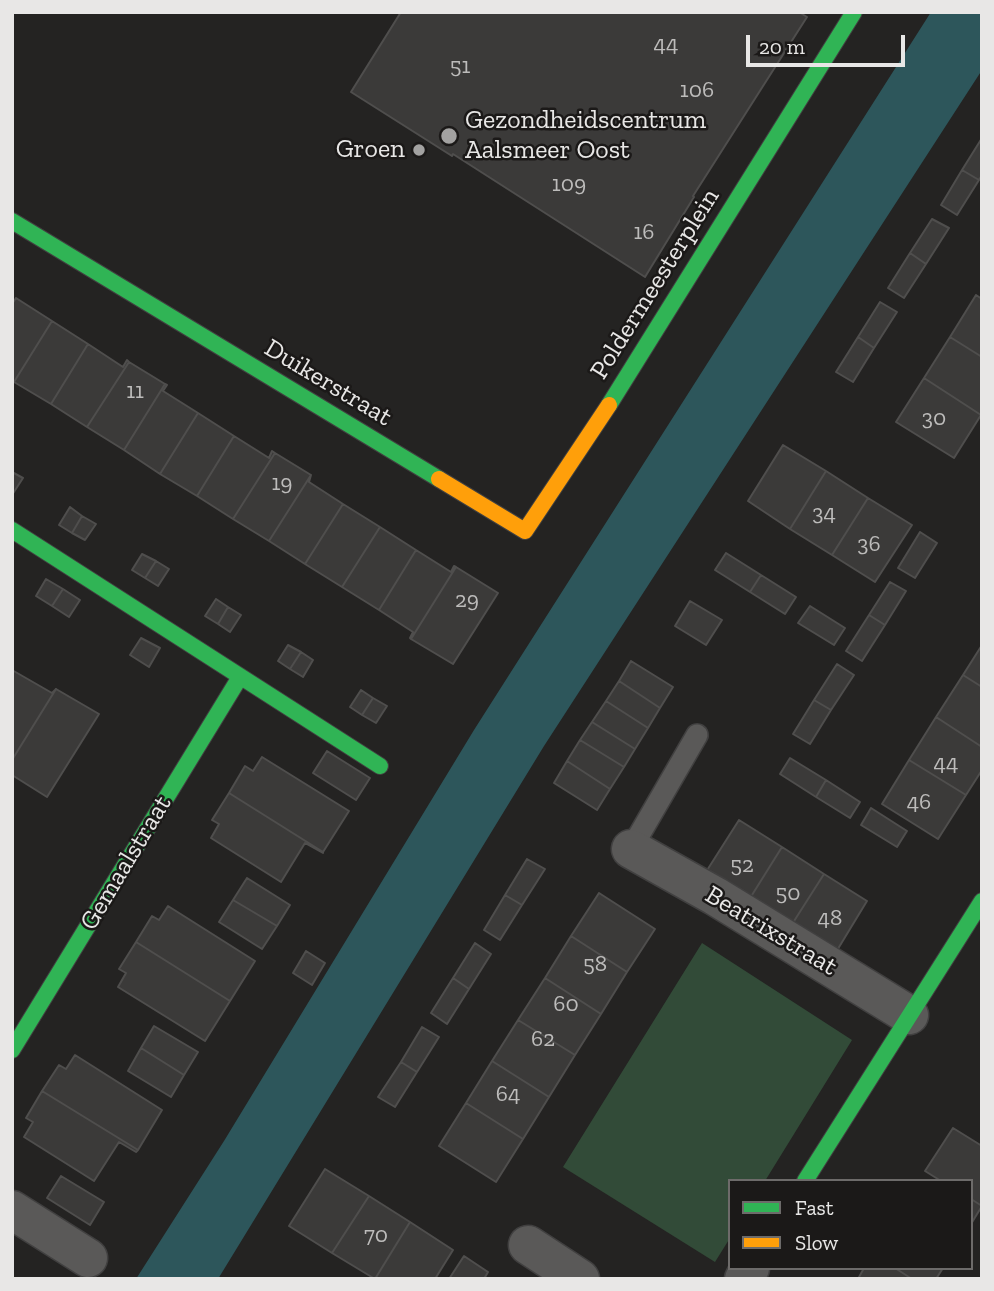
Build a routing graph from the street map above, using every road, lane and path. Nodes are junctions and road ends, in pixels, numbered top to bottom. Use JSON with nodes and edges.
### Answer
{"nodes":[{"id":1,"x":853,"y":12,"type":"edge"},
{"id":2,"x":12,"y":221,"type":"edge"},
{"id":3,"x":587,"y":441,"type":"joint"},
{"id":4,"x":12,"y":530,"type":"edge"},
{"id":5,"x":240,"y":677,"type":"junction"},
{"id":6,"x":698,"y":735,"type":"dead end"},
{"id":7,"x":380,"y":766,"type":"dead end"},
{"id":8,"x":631,"y":849,"type":"joint"},
{"id":9,"x":982,"y":901,"type":"edge"},
{"id":10,"x":909,"y":1015,"type":"junction"},
{"id":11,"x":12,"y":1049,"type":"edge"},
{"id":12,"x":806,"y":1179,"type":"edge"},
{"id":13,"x":12,"y":1210,"type":"edge"},
{"id":14,"x":528,"y":1245,"type":"dead end"},
{"id":15,"x":88,"y":1258,"type":"dead end"},
{"id":16,"x":580,"y":1279,"type":"edge"}],
"edges":[{"from":1,"to":3,"type":"street","name":"Poldermeesterplein"},
{"from":2,"to":3,"type":"street","name":"Duikerstraat"},
{"from":4,"to":5,"type":"street"},
{"from":5,"to":7,"type":"street"},
{"from":5,"to":11,"type":"street","name":"Gemaalstraat"},
{"from":6,"to":8,"type":"lane"},
{"from":8,"to":10,"type":"street","name":"Beatrixstraat"},
{"from":9,"to":10,"type":"street"},
{"from":10,"to":12,"type":"street"},
{"from":13,"to":15,"type":"street"},
{"from":14,"to":16,"type":"street"}]}
